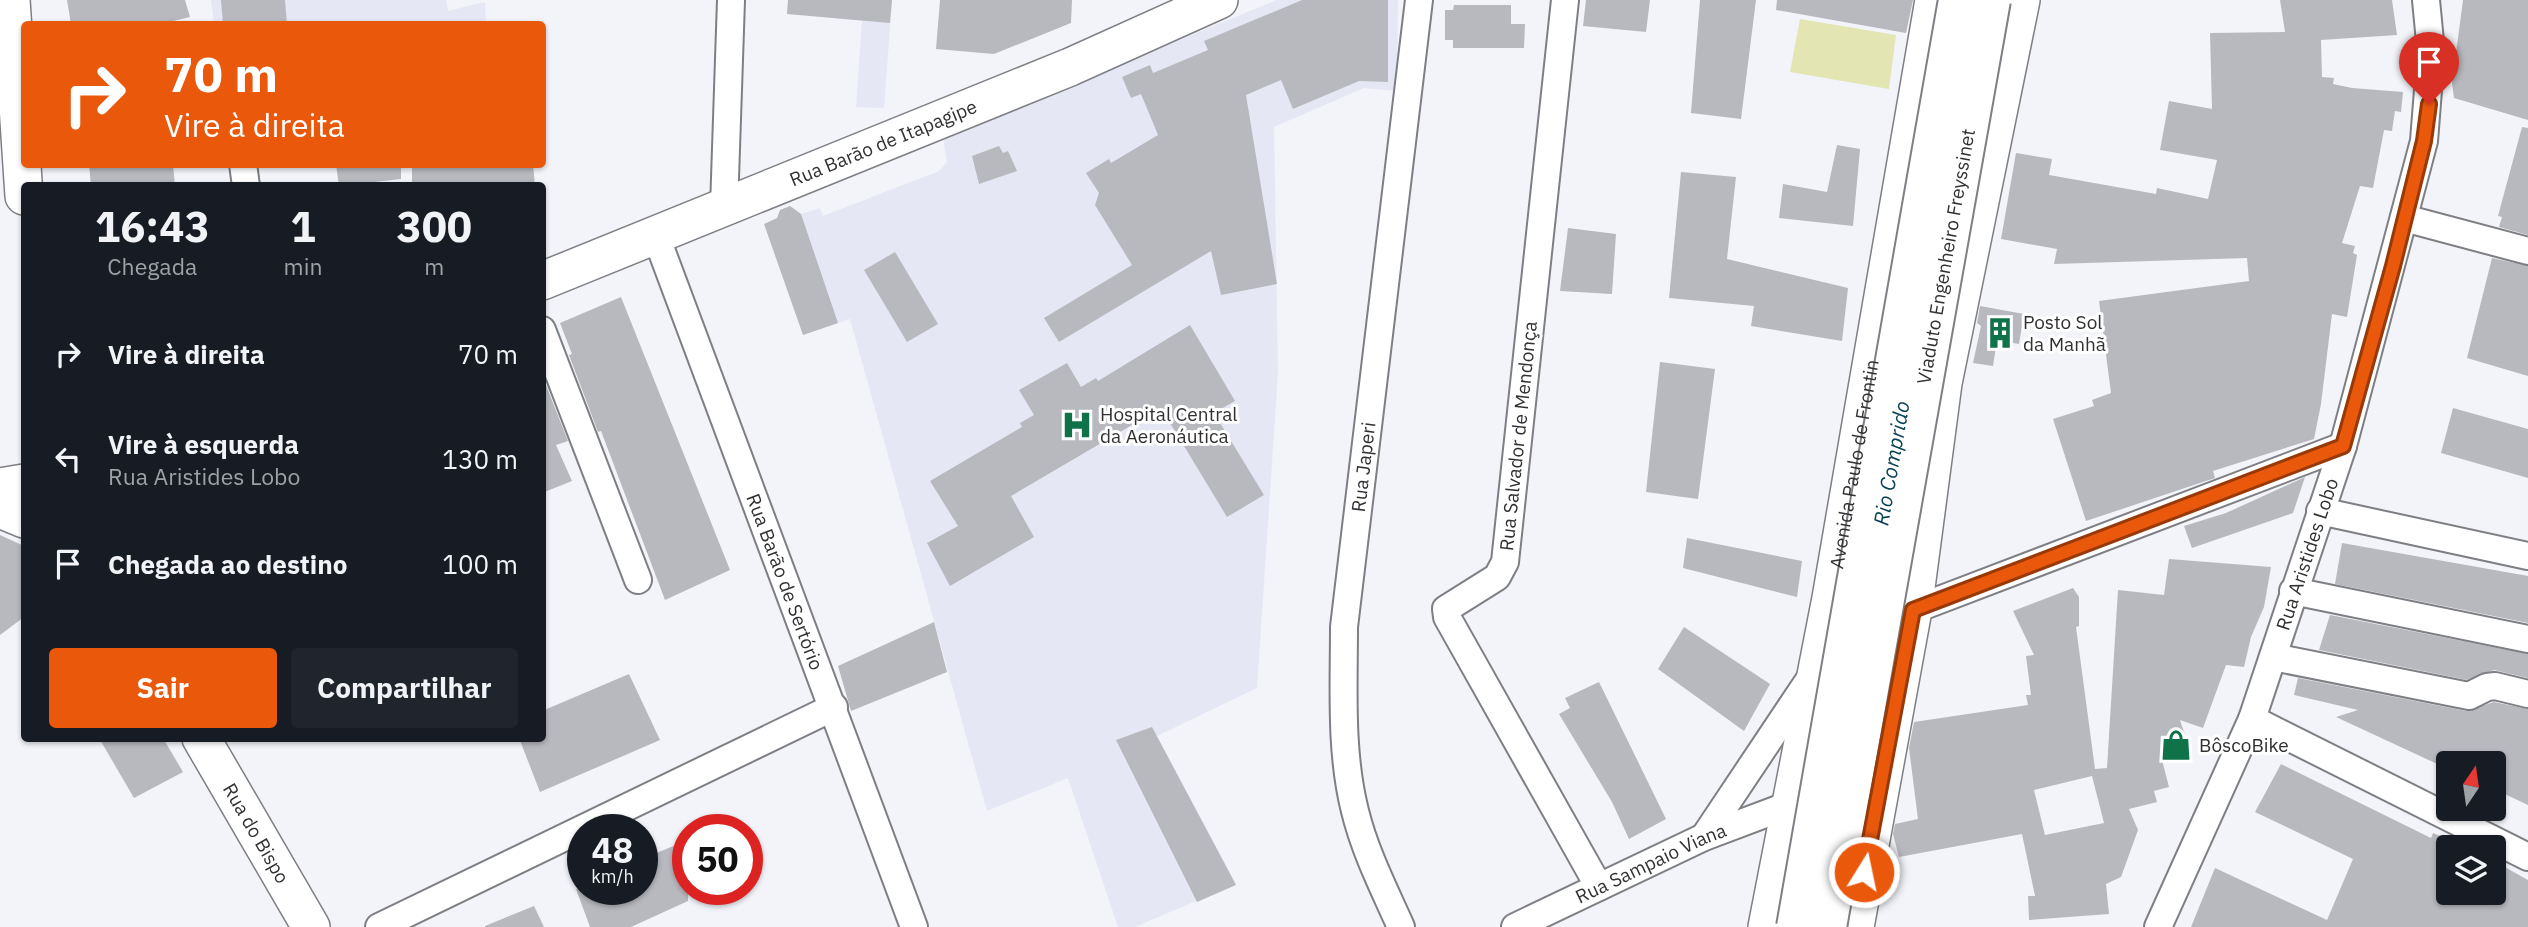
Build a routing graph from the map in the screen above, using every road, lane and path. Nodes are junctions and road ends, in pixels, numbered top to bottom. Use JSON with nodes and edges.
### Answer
{"nodes":[{"id":1,"x":10,"y":0,"type":"edge"},
{"id":2,"x":731,"y":0,"type":"edge"},
{"id":3,"x":1219,"y":0,"type":"edge"},
{"id":4,"x":1419,"y":0,"type":"edge"},
{"id":5,"x":1565,"y":0,"type":"edge"},
{"id":6,"x":1934,"y":0,"type":"edge"},
{"id":7,"x":1958,"y":0,"type":"edge"},
{"id":8,"x":1991,"y":0,"type":"edge"},
{"id":9,"x":2021,"y":0,"type":"edge"},
{"id":10,"x":2426,"y":0,"type":"edge"},
{"id":11,"x":1923,"y":63,"type":"junction"},
{"id":12,"x":2007,"y":79,"type":"junction"},
{"id":13,"x":21,"y":154,"type":"edge"},
{"id":14,"x":724,"y":208,"type":"junction"},
{"id":15,"x":2404,"y":218,"type":"junction"},
{"id":16,"x":656,"y":236,"type":"junction"},
{"id":17,"x":2528,"y":251,"type":"edge"},
{"id":18,"x":546,"y":279,"type":"edge"},
{"id":19,"x":546,"y":340,"type":"edge"},
{"id":20,"x":1868,"y":372,"type":"junction"},
{"id":21,"x":1943,"y":383,"type":"junction"},
{"id":22,"x":2343,"y":446,"type":"junction"},
{"id":23,"x":21,"y":484,"type":"edge"},
{"id":24,"x":0,"y":487,"type":"edge"},
{"id":25,"x":0,"y":509,"type":"edge"},
{"id":26,"x":2320,"y":511,"type":"junction"},
{"id":27,"x":21,"y":518,"type":"edge"},
{"id":28,"x":2528,"y":556,"type":"edge"},
{"id":29,"x":638,"y":580,"type":"dead end"},
{"id":30,"x":2293,"y":591,"type":"junction"},
{"id":31,"x":1830,"y":598,"type":"junction"},
{"id":32,"x":1913,"y":610,"type":"junction"},
{"id":33,"x":2528,"y":639,"type":"edge"},
{"id":34,"x":2273,"y":657,"type":"junction"},
{"id":35,"x":1815,"y":670,"type":"junction"},
{"id":36,"x":2528,"y":694,"type":"edge"},
{"id":37,"x":834,"y":707,"type":"junction"},
{"id":38,"x":2252,"y":719,"type":"junction"},
{"id":39,"x":203,"y":742,"type":"edge"},
{"id":40,"x":1789,"y":804,"type":"junction"},
{"id":41,"x":1874,"y":818,"type":"junction"},
{"id":42,"x":1704,"y":837,"type":"junction"},
{"id":43,"x":2528,"y":857,"type":"edge"},
{"id":44,"x":1600,"y":887,"type":"junction"},
{"id":45,"x":311,"y":927,"type":"edge"},
{"id":46,"x":379,"y":927,"type":"edge"},
{"id":47,"x":914,"y":927,"type":"edge"},
{"id":48,"x":1401,"y":927,"type":"edge"},
{"id":49,"x":1515,"y":927,"type":"edge"},
{"id":50,"x":1767,"y":927,"type":"edge"},
{"id":51,"x":1796,"y":927,"type":"edge"},
{"id":52,"x":1827,"y":927,"type":"edge"},
{"id":53,"x":1855,"y":927,"type":"edge"},
{"id":54,"x":2158,"y":927,"type":"edge"}],
"edges":[{"from":1,"to":13,"type":"main road"},
{"from":2,"to":14,"type":"street"},
{"from":3,"to":14,"type":"main road","name":"Rua Barão de Itapagipe"},
{"from":4,"to":48,"type":"street","name":"Rua Japeri"},
{"from":5,"to":44,"type":"street","name":"Rua Salvador de Mendonça"},
{"from":6,"to":11,"type":"main road","name":"Avenida Paulo de Frontin"},
{"from":7,"to":51,"type":"highway","name":"Viaduto Engenheiro Freyssinet","bridge":true},
{"from":8,"to":52,"type":"highway","name":"Viaduto Engenheiro Freyssinet","bridge":true},
{"from":9,"to":12,"type":"main road"},
{"from":10,"to":15,"type":"street","name":"Rua Aristides Lobo"},
{"from":11,"to":12,"type":"main road","bridge":true},
{"from":11,"to":20,"type":"main road","name":"Avenida Paulo de Frontin"},
{"from":12,"to":21,"type":"main road"},
{"from":14,"to":16,"type":"main road","name":"Rua Barão de Itapagipe"},
{"from":15,"to":17,"type":"street"},
{"from":15,"to":22,"type":"street","name":"Rua Aristides Lobo"},
{"from":16,"to":18,"type":"main road","name":"Rua Barão de Itapagipe"},
{"from":16,"to":37,"type":"street","name":"Rua Barão de Sertório"},
{"from":19,"to":29,"type":"street"},
{"from":20,"to":21,"type":"main road","bridge":true},
{"from":20,"to":31,"type":"main road","name":"Avenida Paulo de Frontin"},
{"from":21,"to":32,"type":"main road"},
{"from":22,"to":26,"type":"street","name":"Rua Aristides Lobo"},
{"from":22,"to":32,"type":"street"},
{"from":23,"to":24,"type":"main road"},
{"from":25,"to":27,"type":"main road"},
{"from":26,"to":28,"type":"street"},
{"from":26,"to":30,"type":"street","name":"Rua Aristides Lobo"},
{"from":30,"to":33,"type":"street"},
{"from":30,"to":34,"type":"street","name":"Rua Aristides Lobo"},
{"from":31,"to":32,"type":"street","bridge":true},
{"from":31,"to":35,"type":"main road","name":"Avenida Paulo de Frontin"},
{"from":32,"to":41,"type":"main road"},
{"from":34,"to":36,"type":"street"},
{"from":34,"to":38,"type":"street","name":"Rua Aristides Lobo"},
{"from":35,"to":40,"type":"main road","name":"Avenida Paulo de Frontin"},
{"from":35,"to":42,"type":"street"},
{"from":37,"to":46,"type":"street"},
{"from":37,"to":47,"type":"street","name":"Rua Barão de Sertório"},
{"from":38,"to":43,"type":"street"},
{"from":38,"to":54,"type":"street","name":"Rua Aristides Lobo"},
{"from":39,"to":45,"type":"main road","name":"Rua do Bispo"},
{"from":40,"to":41,"type":"main road","bridge":true},
{"from":40,"to":42,"type":"street","name":"Rua Sampaio Viana"},
{"from":40,"to":50,"type":"main road","name":"Avenida Paulo de Frontin"},
{"from":41,"to":53,"type":"main road"},
{"from":42,"to":44,"type":"street","name":"Rua Sampaio Viana"},
{"from":44,"to":49,"type":"street","name":"Rua Sampaio Viana"}]}
